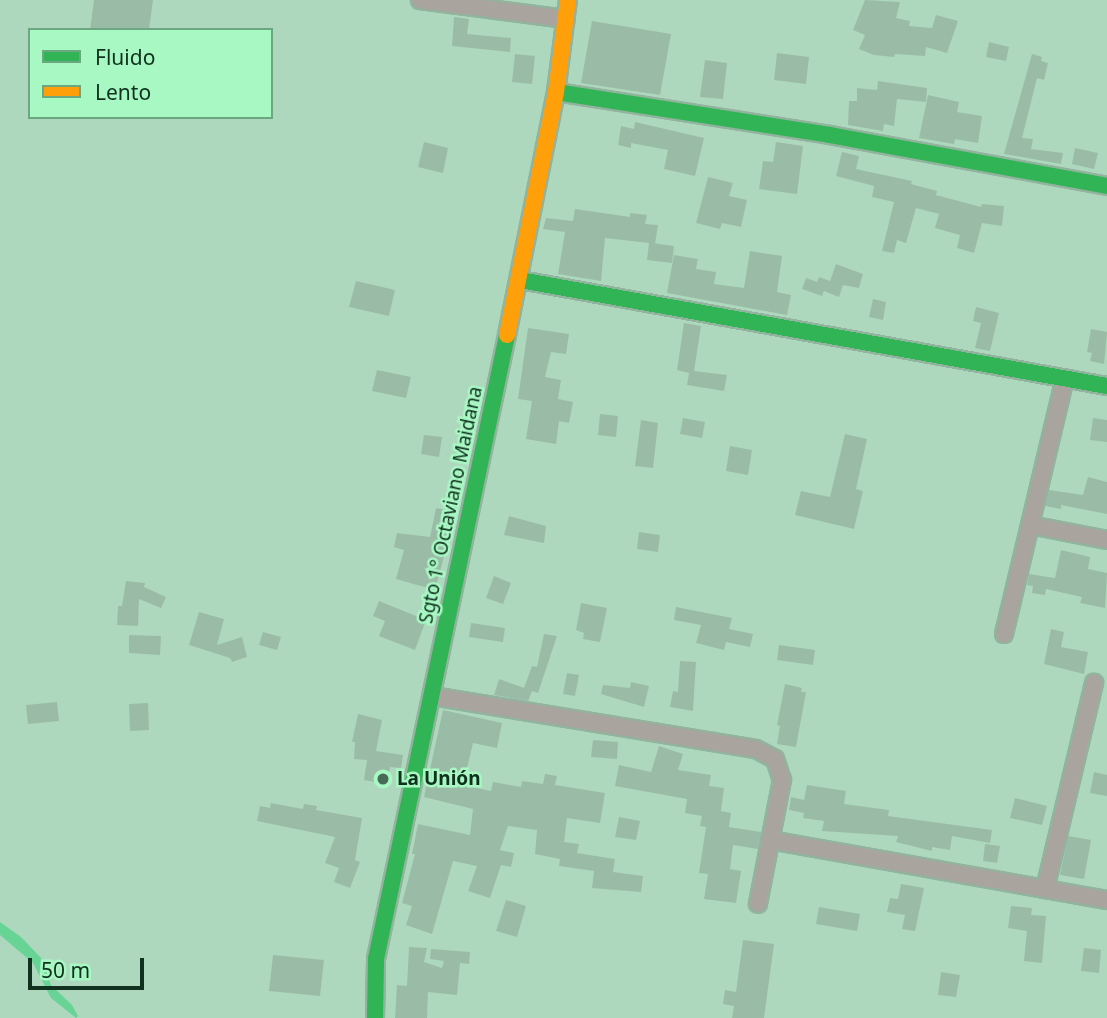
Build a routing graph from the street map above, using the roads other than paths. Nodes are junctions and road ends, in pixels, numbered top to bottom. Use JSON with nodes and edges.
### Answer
{"nodes":[{"id":1,"x":419,"y":0,"type":"edge"},
{"id":2,"x":568,"y":0,"type":"edge"},
{"id":3,"x":566,"y":19,"type":"junction"},
{"id":4,"x":556,"y":92,"type":"junction"},
{"id":5,"x":1107,"y":187,"type":"edge"},
{"id":6,"x":520,"y":280,"type":"junction"},
{"id":7,"x":1065,"y":378,"type":"junction"},
{"id":8,"x":1107,"y":386,"type":"edge"},
{"id":9,"x":1030,"y":525,"type":"junction"},
{"id":10,"x":1107,"y":540,"type":"edge"},
{"id":11,"x":1004,"y":634,"type":"dead end"},
{"id":12,"x":1094,"y":683,"type":"dead end"},
{"id":13,"x":432,"y":696,"type":"junction"},
{"id":14,"x":770,"y":840,"type":"junction"},
{"id":15,"x":1045,"y":889,"type":"junction"},
{"id":16,"x":1107,"y":900,"type":"edge"},
{"id":17,"x":758,"y":904,"type":"dead end"},
{"id":18,"x":375,"y":1018,"type":"edge"}],
"edges":[{"from":1,"to":3,"type":"street"},
{"from":2,"to":3,"type":"street","name":"Sgto 1° Octaviano Maidana"},
{"from":3,"to":4,"type":"street","name":"Sgto 1° Octaviano Maidana"},
{"from":4,"to":5,"type":"street"},
{"from":4,"to":6,"type":"street","name":"Sgto 1° Octaviano Maidana"},
{"from":6,"to":7,"type":"street"},
{"from":6,"to":13,"type":"street","name":"Sgto 1° Octaviano Maidana"},
{"from":7,"to":8,"type":"street"},
{"from":7,"to":9,"type":"street"},
{"from":9,"to":10,"type":"street"},
{"from":9,"to":11,"type":"street"},
{"from":12,"to":15,"type":"street"},
{"from":13,"to":14,"type":"street"},
{"from":13,"to":18,"type":"street","name":"Sgto 1° Octaviano Maidana"},
{"from":14,"to":15,"type":"street"},
{"from":14,"to":17,"type":"street"},
{"from":15,"to":16,"type":"street"}]}
